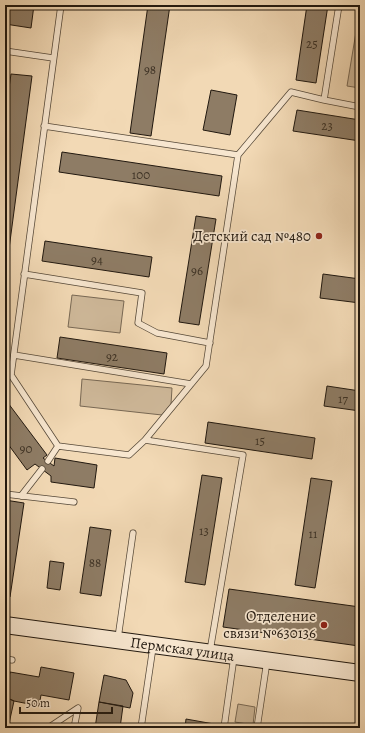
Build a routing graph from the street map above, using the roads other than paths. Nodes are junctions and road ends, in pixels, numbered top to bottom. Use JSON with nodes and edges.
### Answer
{"nodes":[{"id":1,"x":61,"y":5,"type":"edge"},
{"id":2,"x":339,"y":5,"type":"edge"},
{"id":3,"x":5,"y":51,"type":"edge"},
{"id":4,"x":53,"y":58,"type":"junction"},
{"id":5,"x":324,"y":100,"type":"junction"},
{"id":6,"x":360,"y":107,"type":"edge"},
{"id":7,"x":44,"y":126,"type":"junction"},
{"id":8,"x":238,"y":155,"type":"junction"},
{"id":9,"x":24,"y":274,"type":"junction"},
{"id":10,"x":210,"y":343,"type":"junction"},
{"id":11,"x":14,"y":356,"type":"junction"},
{"id":12,"x":8,"y":375,"type":"edge"},
{"id":13,"x":191,"y":384,"type":"junction"},
{"id":14,"x":145,"y":440,"type":"junction"},
{"id":15,"x":58,"y":446,"type":"junction"},
{"id":16,"x":48,"y":461,"type":"dead end"},
{"id":17,"x":42,"y":469,"type":"dead end"},
{"id":18,"x":5,"y":494,"type":"edge"},
{"id":19,"x":21,"y":496,"type":"junction"},
{"id":20,"x":74,"y":502,"type":"dead end"},
{"id":21,"x":133,"y":533,"type":"dead end"},
{"id":22,"x":5,"y":625,"type":"edge"},
{"id":23,"x":117,"y":640,"type":"junction"},
{"id":24,"x":153,"y":645,"type":"junction"},
{"id":25,"x":209,"y":653,"type":"junction"},
{"id":26,"x":235,"y":656,"type":"junction"},
{"id":27,"x":5,"y":659,"type":"edge"},
{"id":28,"x":12,"y":660,"type":"dead end"},
{"id":29,"x":267,"y":661,"type":"junction"},
{"id":30,"x":360,"y":673,"type":"edge"},
{"id":31,"x":48,"y":728,"type":"edge"},
{"id":32,"x":74,"y":728,"type":"edge"},
{"id":33,"x":142,"y":728,"type":"edge"},
{"id":34,"x":224,"y":728,"type":"edge"},
{"id":35,"x":257,"y":728,"type":"edge"}],
"edges":[{"from":1,"to":4,"type":"lane"},
{"from":2,"to":5,"type":"lane"},
{"from":3,"to":4,"type":"lane"},
{"from":4,"to":7,"type":"lane"},
{"from":5,"to":6,"type":"lane"},
{"from":5,"to":8,"type":"lane"},
{"from":7,"to":8,"type":"lane"},
{"from":7,"to":9,"type":"lane"},
{"from":8,"to":10,"type":"lane"},
{"from":9,"to":10,"type":"lane"},
{"from":9,"to":11,"type":"lane"},
{"from":10,"to":13,"type":"lane"},
{"from":11,"to":12,"type":"lane"},
{"from":11,"to":13,"type":"lane"},
{"from":12,"to":15,"type":"lane"},
{"from":13,"to":14,"type":"lane"},
{"from":14,"to":15,"type":"lane"},
{"from":14,"to":25,"type":"lane"},
{"from":15,"to":16,"type":"lane"},
{"from":17,"to":19,"type":"lane"},
{"from":18,"to":19,"type":"lane"},
{"from":19,"to":20,"type":"lane"},
{"from":21,"to":23,"type":"lane"},
{"from":22,"to":23,"type":"street","name":"Пермская улица"},
{"from":23,"to":24,"type":"street","name":"Пермская улица"},
{"from":24,"to":25,"type":"street","name":"Пермская улица"},
{"from":24,"to":33,"type":"lane"},
{"from":25,"to":26,"type":"street","name":"Пермская улица"},
{"from":26,"to":29,"type":"street","name":"Пермская улица"},
{"from":26,"to":34,"type":"lane"},
{"from":27,"to":28,"type":"lane"},
{"from":29,"to":30,"type":"street","name":"Пермская улица"},
{"from":29,"to":35,"type":"lane"},
{"from":31,"to":32,"type":"lane"}]}
